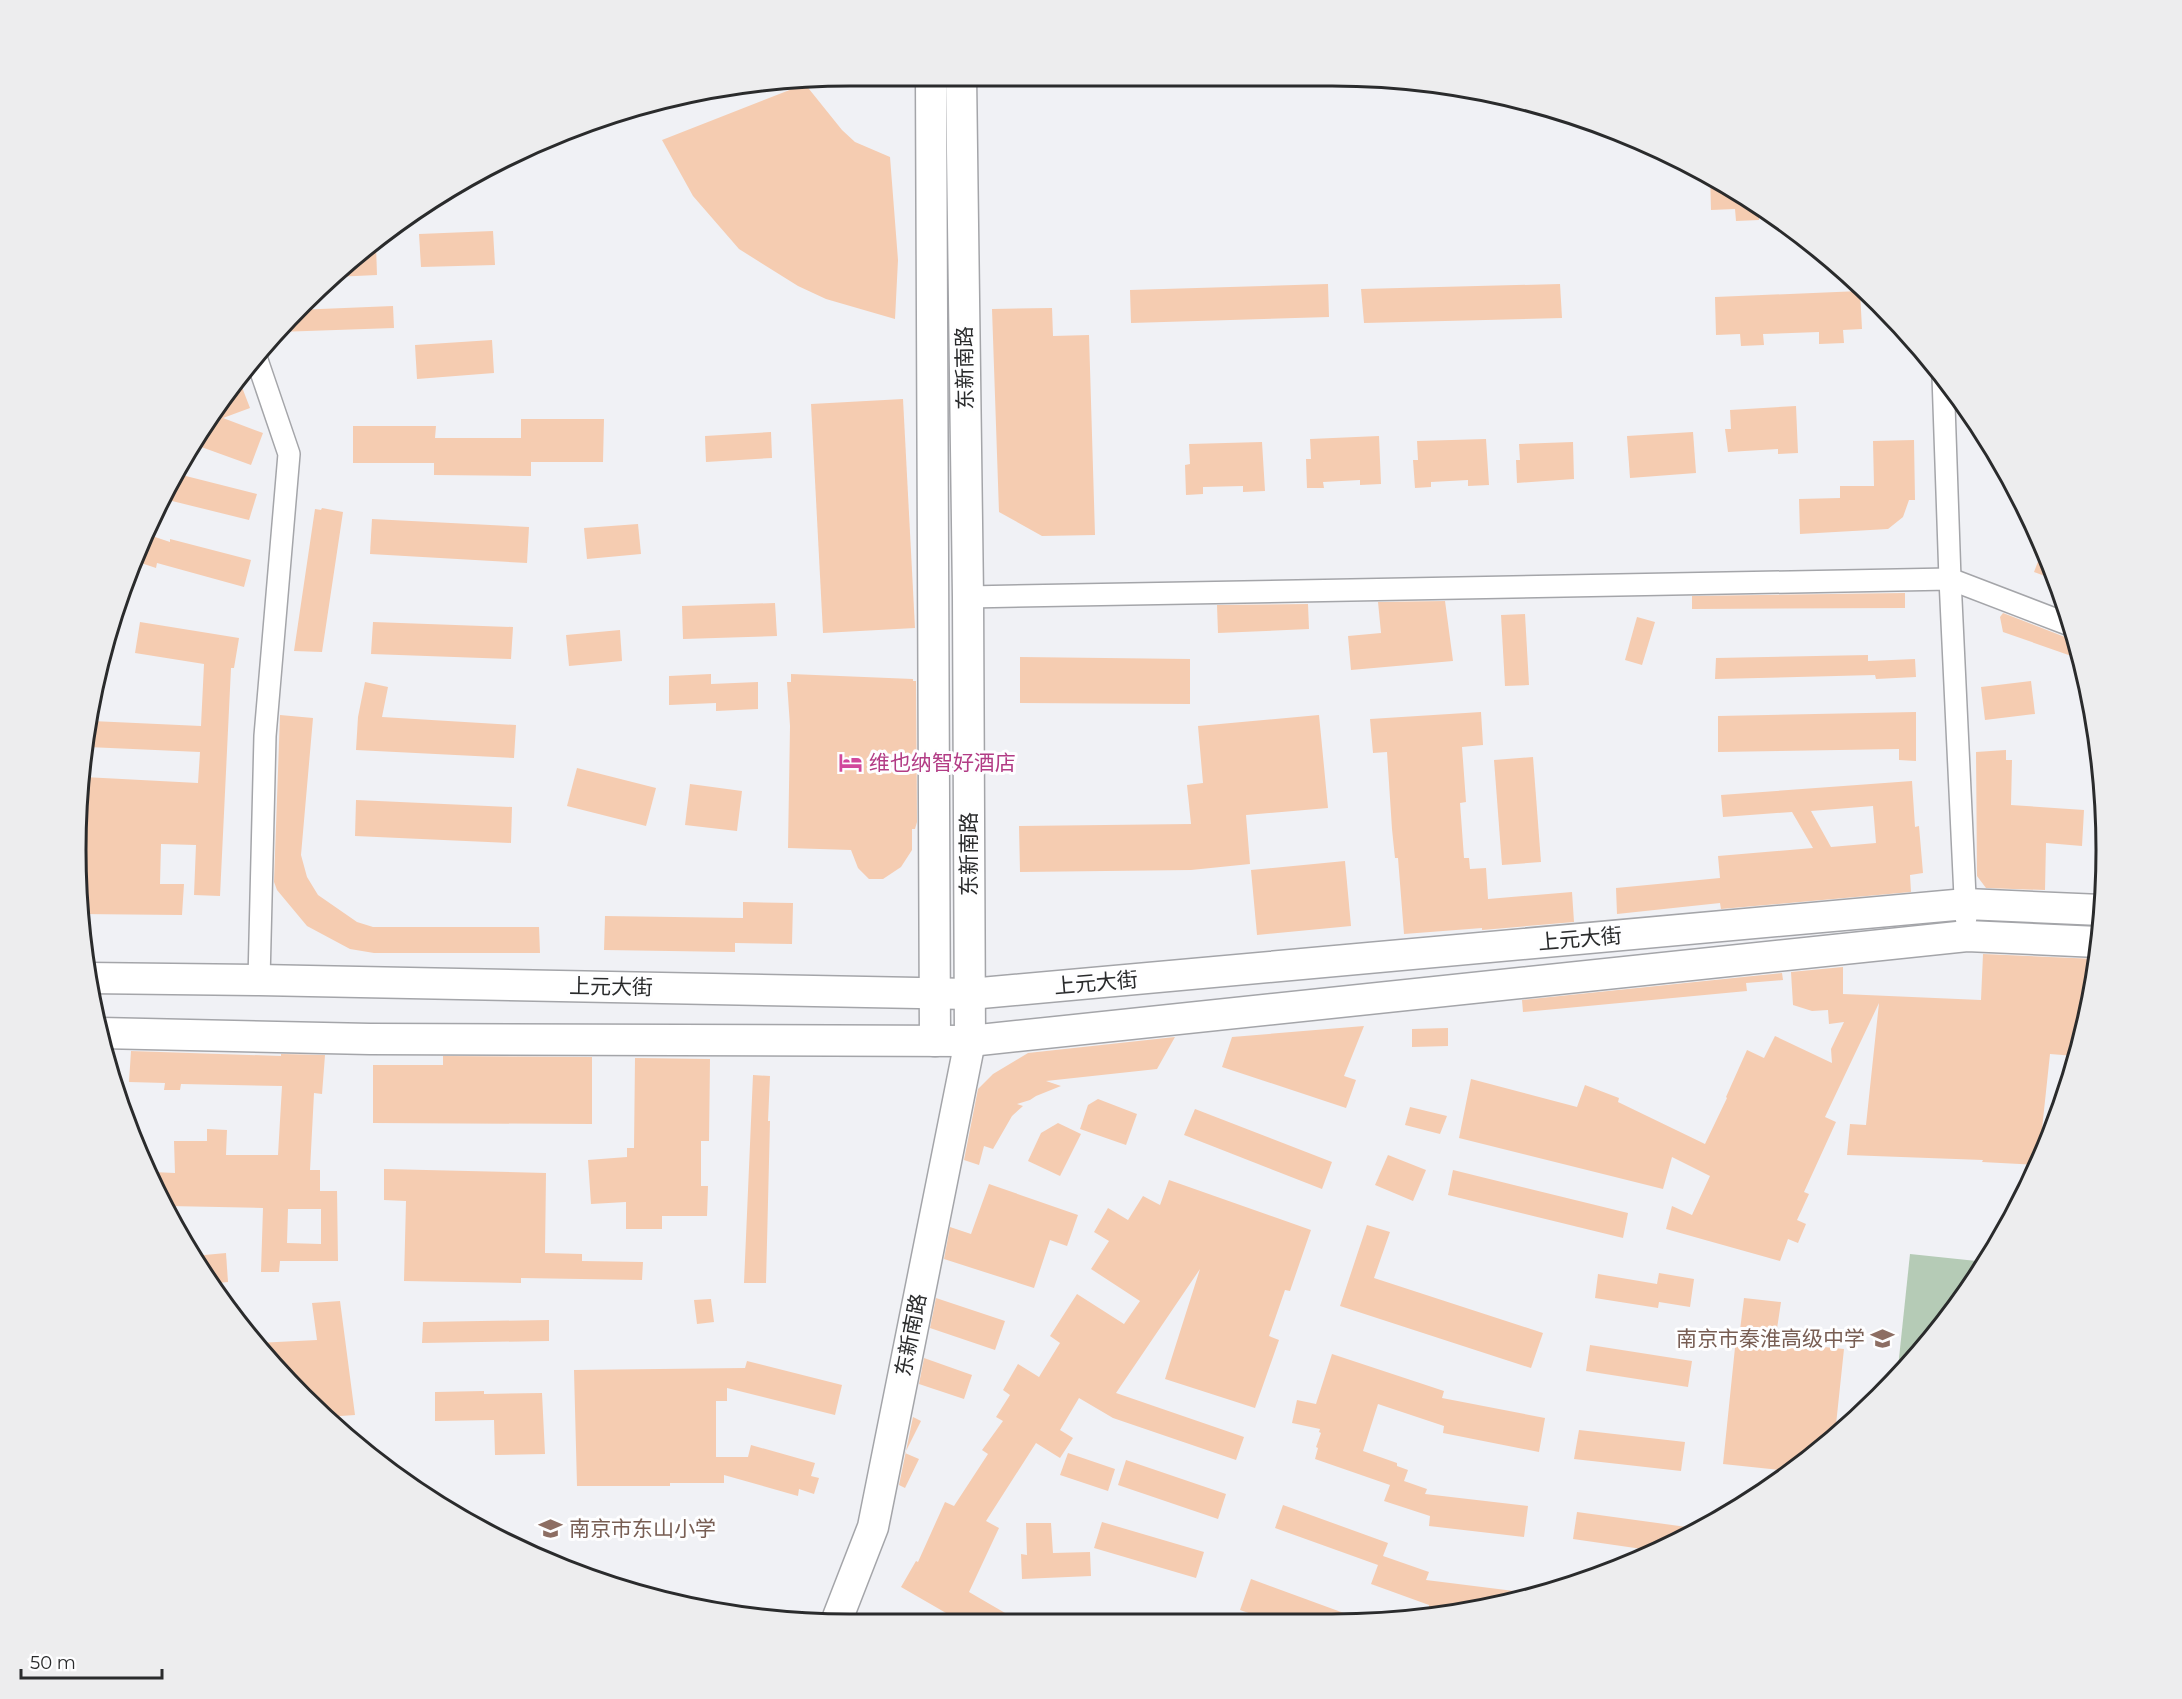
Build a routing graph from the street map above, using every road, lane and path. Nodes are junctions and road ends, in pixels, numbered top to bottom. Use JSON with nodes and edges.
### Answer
{"nodes":[{"id":1,"x":931,"y":86,"type":"edge"},
{"id":2,"x":960,"y":86,"type":"edge"},
{"id":3,"x":259,"y":365,"type":"edge"},
{"id":4,"x":1943,"y":390,"type":"edge"},
{"id":5,"x":1950,"y":579,"type":"junction"},
{"id":6,"x":968,"y":597,"type":"junction"},
{"id":7,"x":2061,"y":622,"type":"edge"},
{"id":8,"x":1966,"y":904,"type":"junction"},
{"id":9,"x":2094,"y":910,"type":"edge"},
{"id":10,"x":1967,"y":936,"type":"junction"},
{"id":11,"x":2091,"y":942,"type":"edge"},
{"id":12,"x":97,"y":978,"type":"edge"},
{"id":13,"x":259,"y":980,"type":"junction"},
{"id":14,"x":936,"y":994,"type":"junction"},
{"id":15,"x":970,"y":994,"type":"junction"},
{"id":16,"x":109,"y":1033,"type":"edge"},
{"id":17,"x":935,"y":1041,"type":"junction"},
{"id":18,"x":970,"y":1041,"type":"junction"},
{"id":19,"x":839,"y":1614,"type":"edge"}],
"edges":[{"from":1,"to":14,"type":"main road","name":"东新南路"},
{"from":2,"to":6,"type":"main road","name":"东新南路"},
{"from":3,"to":13,"type":"street"},
{"from":4,"to":5,"type":"street"},
{"from":5,"to":6,"type":"street"},
{"from":5,"to":7,"type":"street"},
{"from":5,"to":8,"type":"street"},
{"from":6,"to":15,"type":"main road","name":"东新南路"},
{"from":8,"to":9,"type":"main road","name":"上元大街"},
{"from":8,"to":10,"type":"street"},
{"from":8,"to":15,"type":"main road","name":"上元大街"},
{"from":10,"to":11,"type":"main road","name":"上元大街"},
{"from":10,"to":18,"type":"main road","name":"上元大街"},
{"from":12,"to":13,"type":"main road","name":"上元大街"},
{"from":13,"to":14,"type":"main road","name":"上元大街"},
{"from":14,"to":15,"type":"main road","name":"上元大街"},
{"from":14,"to":17,"type":"main road","name":"东新南路"},
{"from":15,"to":18,"type":"main road","name":"东新南路"},
{"from":16,"to":17,"type":"main road","name":"上元大街"},
{"from":17,"to":18,"type":"main road","name":"上元大街"},
{"from":18,"to":19,"type":"main road","name":"东新南路"}]}
